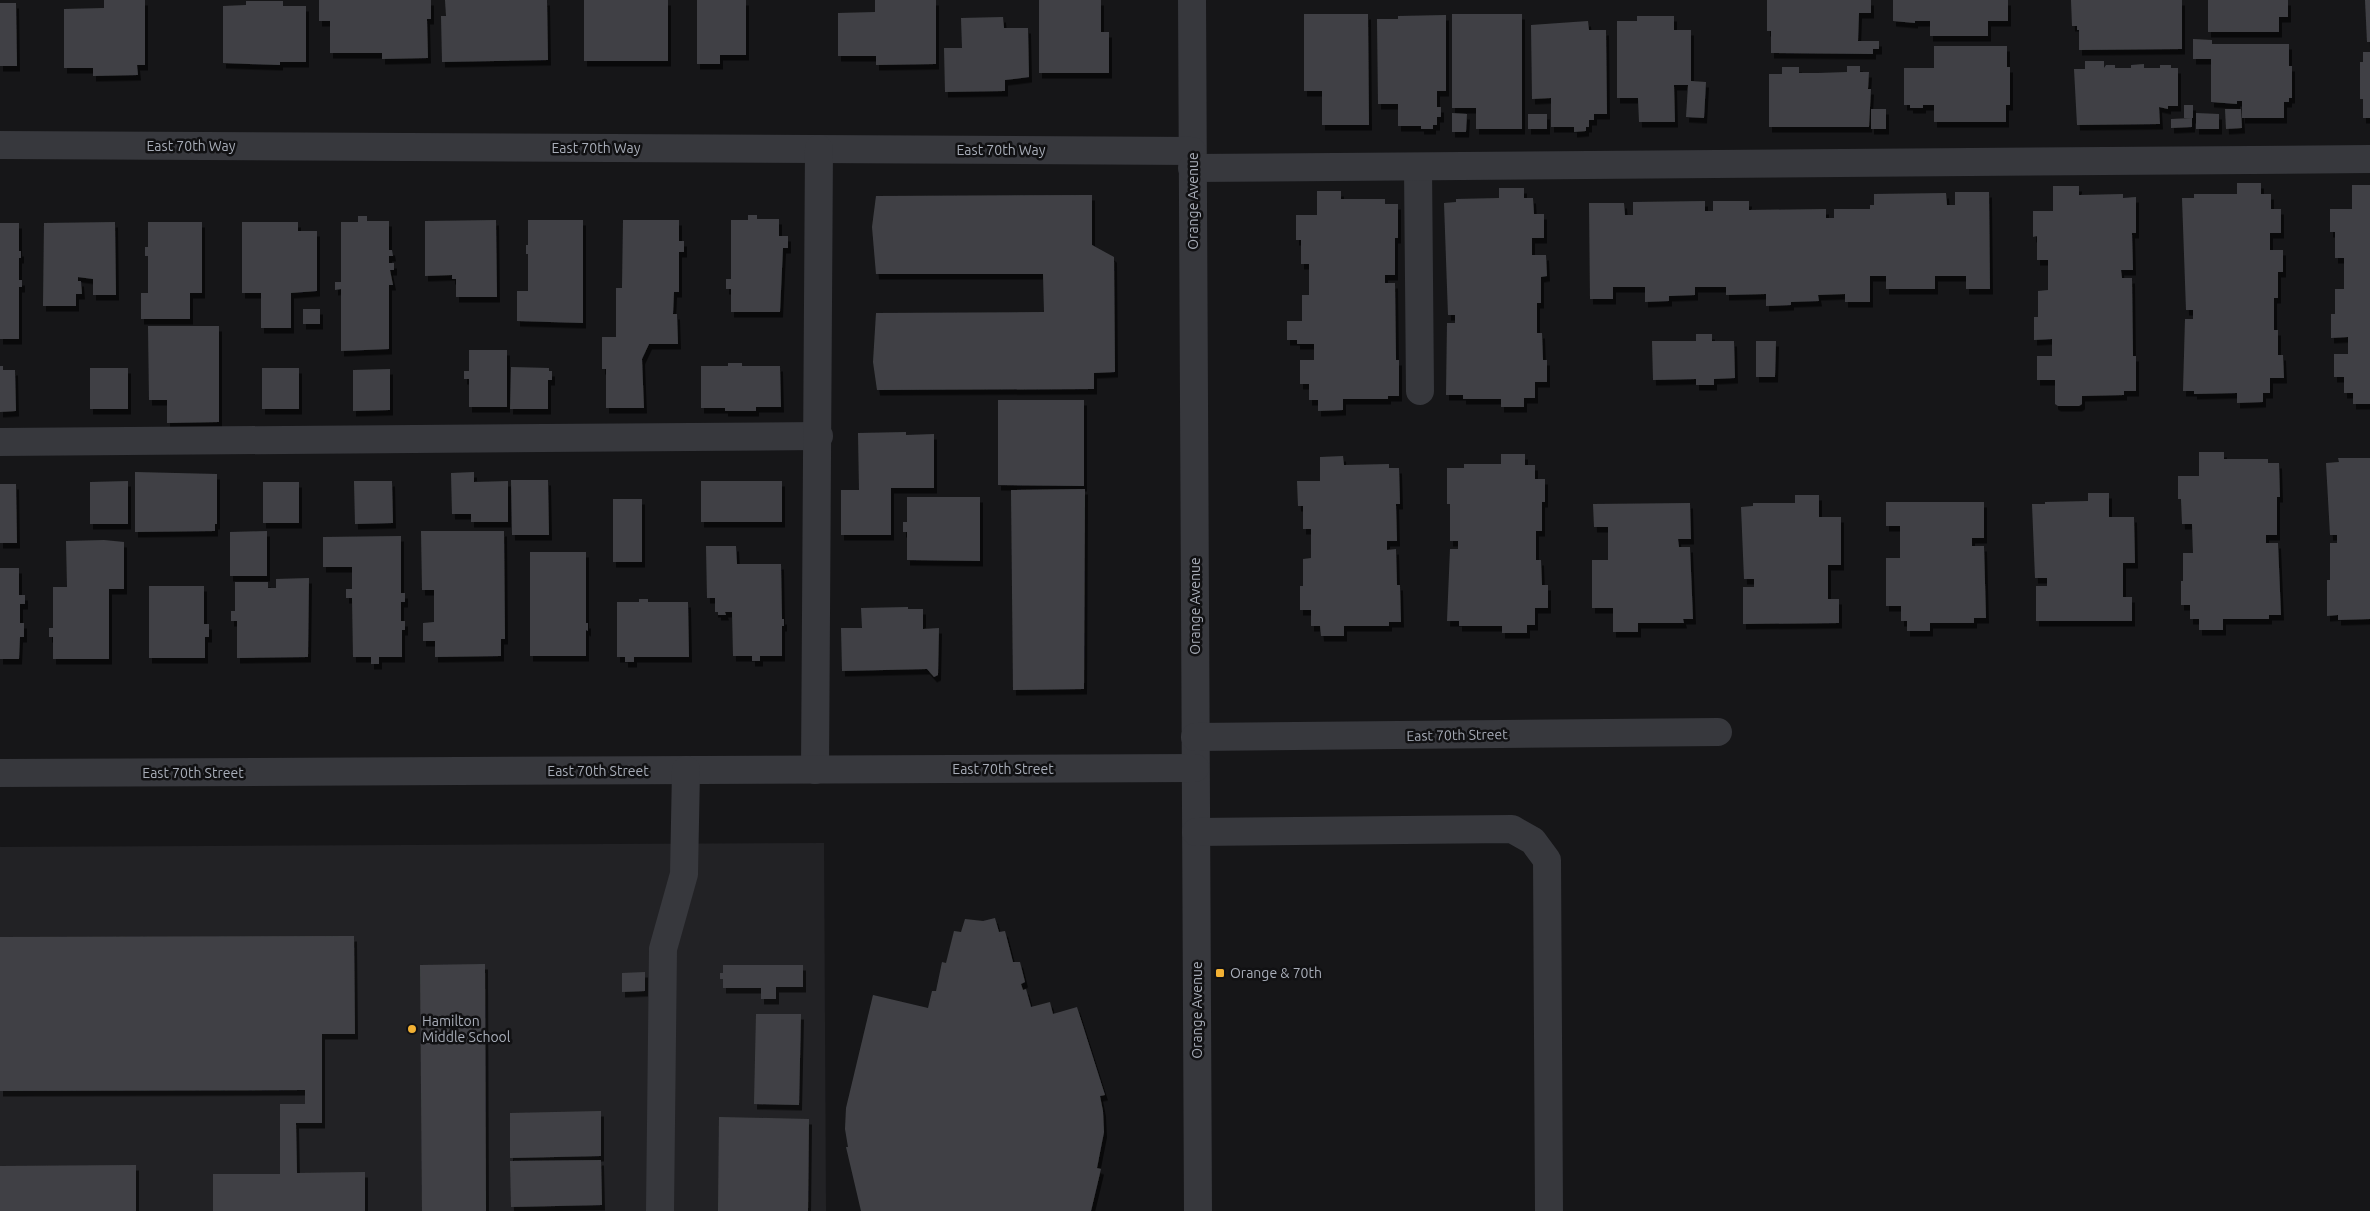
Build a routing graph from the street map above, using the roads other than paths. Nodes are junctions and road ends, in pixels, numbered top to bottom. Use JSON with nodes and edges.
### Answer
{"nodes":[{"id":1,"x":1192,"y":0,"type":"edge"},
{"id":2,"x":0,"y":145,"type":"edge"},
{"id":3,"x":819,"y":149,"type":"junction"},
{"id":4,"x":2370,"y":159,"type":"edge"},
{"id":5,"x":1192,"y":160,"type":"junction"},
{"id":6,"x":1418,"y":167,"type":"junction"},
{"id":7,"x":1420,"y":391,"type":"dead end"},
{"id":8,"x":818,"y":436,"type":"junction"},
{"id":9,"x":0,"y":442,"type":"edge"},
{"id":10,"x":1718,"y":732,"type":"dead end"},
{"id":11,"x":1195,"y":737,"type":"junction"},
{"id":12,"x":1195,"y":768,"type":"junction"},
{"id":13,"x":686,"y":770,"type":"junction"},
{"id":14,"x":815,"y":770,"type":"junction"},
{"id":15,"x":0,"y":773,"type":"edge"},
{"id":16,"x":1196,"y":832,"type":"junction"},
{"id":17,"x":660,"y":1211,"type":"edge"},
{"id":18,"x":1198,"y":1211,"type":"edge"},
{"id":19,"x":1549,"y":1211,"type":"edge"}],
"edges":[{"from":1,"to":5,"type":"street","name":"Orange Avenue"},
{"from":2,"to":3,"type":"street","name":"East 70th Way"},
{"from":3,"to":5,"type":"street","name":"East 70th Way"},
{"from":3,"to":8,"type":"street"},
{"from":4,"to":6,"type":"street","name":"East 70th Way"},
{"from":5,"to":6,"type":"street","name":"East 70th Way"},
{"from":5,"to":11,"type":"street","name":"Orange Avenue"},
{"from":6,"to":7,"type":"street"},
{"from":8,"to":9,"type":"street"},
{"from":8,"to":14,"type":"street"},
{"from":10,"to":11,"type":"street","name":"East 70th Street"},
{"from":11,"to":12,"type":"street","name":"Orange Avenue"},
{"from":12,"to":14,"type":"street","name":"East 70th Street"},
{"from":12,"to":16,"type":"street","name":"Orange Avenue"},
{"from":13,"to":14,"type":"street","name":"East 70th Street"},
{"from":13,"to":15,"type":"street","name":"East 70th Street"},
{"from":13,"to":17,"type":"street"},
{"from":16,"to":18,"type":"street","name":"Orange Avenue"},
{"from":16,"to":19,"type":"street"}]}
